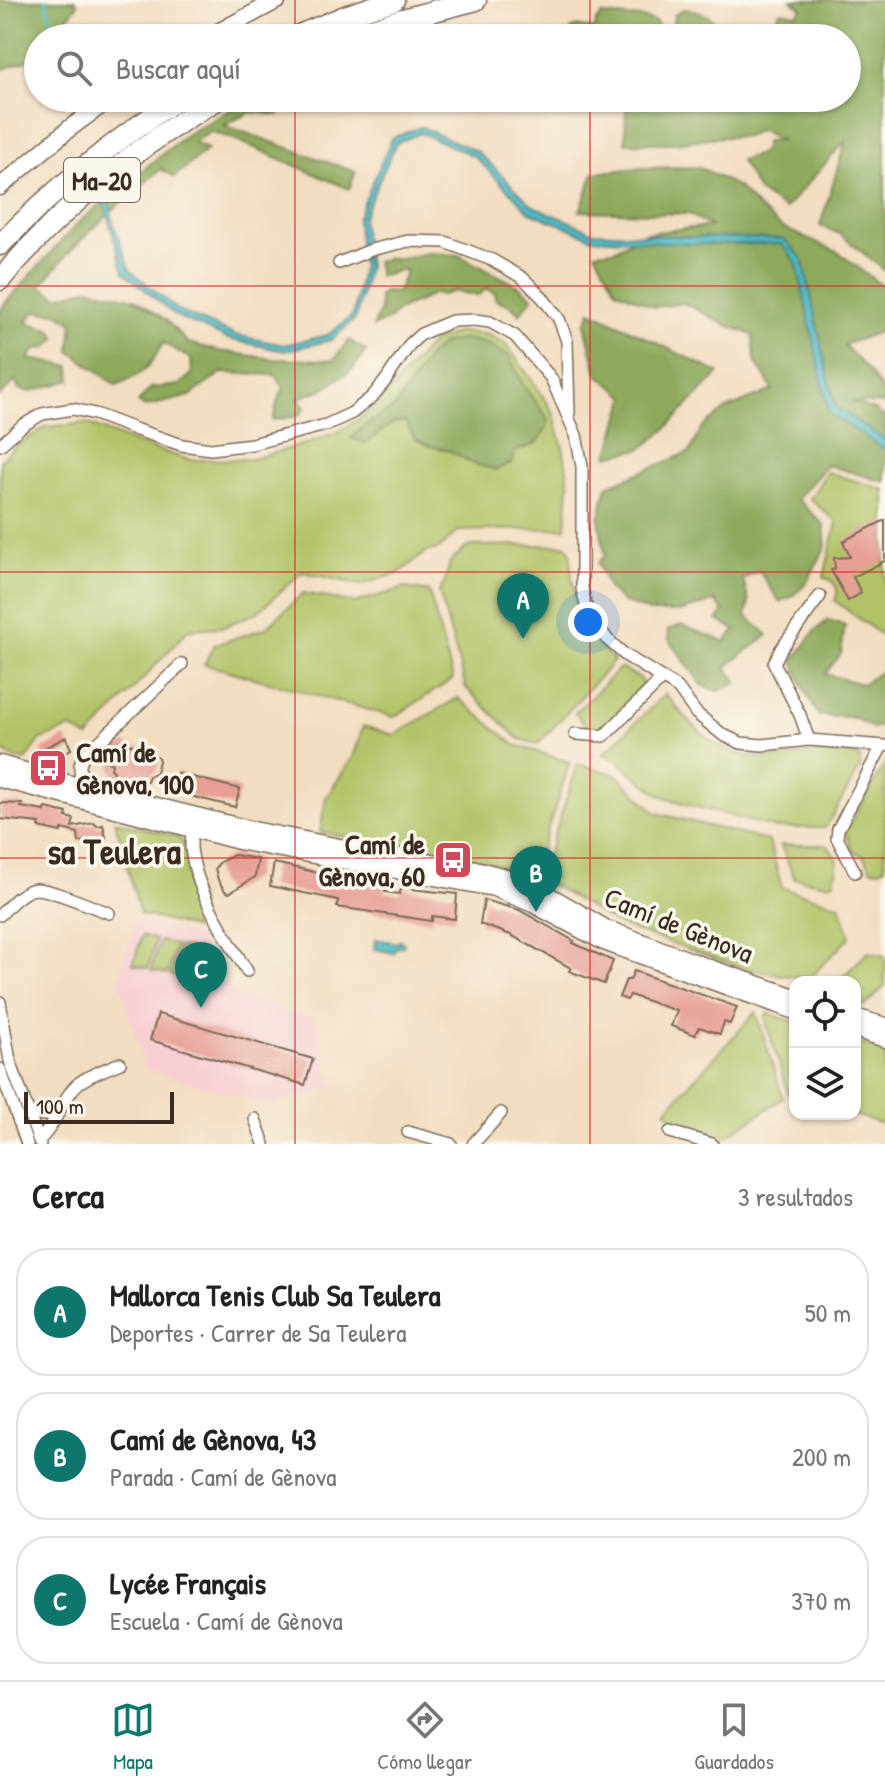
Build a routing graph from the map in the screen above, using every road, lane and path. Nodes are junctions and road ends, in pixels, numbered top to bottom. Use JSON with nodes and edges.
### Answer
{"nodes":[{"id":1,"x":278,"y":0,"type":"edge"},
{"id":2,"x":394,"y":0,"type":"edge"},
{"id":3,"x":476,"y":0,"type":"edge"},
{"id":4,"x":233,"y":24,"type":"edge"},
{"id":5,"x":326,"y":24,"type":"edge"},
{"id":6,"x":387,"y":24,"type":"edge"},
{"id":7,"x":92,"y":112,"type":"edge"},
{"id":8,"x":159,"y":112,"type":"edge"},
{"id":9,"x":198,"y":112,"type":"edge"},
{"id":10,"x":175,"y":126,"type":"junction"},
{"id":11,"x":128,"y":133,"type":"junction"},
{"id":12,"x":0,"y":187,"type":"edge"},
{"id":13,"x":0,"y":233,"type":"edge"},
{"id":14,"x":0,"y":245,"type":"edge"},
{"id":15,"x":339,"y":263,"type":"dead end"},
{"id":16,"x":0,"y":280,"type":"edge"},
{"id":17,"x":0,"y":295,"type":"edge"},
{"id":18,"x":569,"y":365,"type":"junction"},
{"id":19,"x":551,"y":378,"type":"junction"},
{"id":20,"x":569,"y":417,"type":"junction"},
{"id":21,"x":0,"y":445,"type":"edge"},
{"id":22,"x":820,"y":596,"type":"dead end"},
{"id":23,"x":182,"y":664,"type":"dead end"},
{"id":24,"x":663,"y":678,"type":"junction"},
{"id":25,"x":575,"y":734,"type":"dead end"},
{"id":26,"x":809,"y":740,"type":"junction"},
{"id":27,"x":883,"y":746,"type":"edge"},
{"id":28,"x":0,"y":764,"type":"edge"},
{"id":29,"x":0,"y":779,"type":"edge"},
{"id":30,"x":81,"y":787,"type":"junction"},
{"id":31,"x":193,"y":828,"type":"junction"},
{"id":32,"x":855,"y":872,"type":"dead end"},
{"id":33,"x":109,"y":913,"type":"dead end"},
{"id":34,"x":0,"y":915,"type":"edge"},
{"id":35,"x":247,"y":971,"type":"dead end"},
{"id":36,"x":789,"y":995,"type":"edge"},
{"id":37,"x":0,"y":1002,"type":"edge"},
{"id":38,"x":789,"y":1009,"type":"edge"},
{"id":39,"x":861,"y":1019,"type":"edge"},
{"id":40,"x":885,"y":1026,"type":"edge"},
{"id":41,"x":861,"y":1031,"type":"edge"},
{"id":42,"x":885,"y":1039,"type":"edge"},
{"id":43,"x":120,"y":1063,"type":"dead end"},
{"id":44,"x":0,"y":1069,"type":"edge"},
{"id":45,"x":59,"y":1111,"type":"junction"},
{"id":46,"x":501,"y":1113,"type":"dead end"},
{"id":47,"x":30,"y":1114,"type":"junction"},
{"id":48,"x":255,"y":1119,"type":"dead end"},
{"id":49,"x":408,"y":1132,"type":"dead end"},
{"id":50,"x":670,"y":1132,"type":"dead end"},
{"id":51,"x":36,"y":1143,"type":"edge"},
{"id":52,"x":264,"y":1144,"type":"edge"},
{"id":53,"x":451,"y":1144,"type":"edge"},
{"id":54,"x":473,"y":1144,"type":"edge"},
{"id":55,"x":712,"y":1144,"type":"edge"}],
"edges":[{"from":1,"to":4,"type":"street"},
{"from":2,"to":5,"type":"highway"},
{"from":3,"to":6,"type":"highway"},
{"from":7,"to":12,"type":"street"},
{"from":8,"to":11,"type":"highway","number":"Ma-20"},
{"from":9,"to":10,"type":"highway","number":"Ma-20"},
{"from":10,"to":16,"type":"highway","number":"Ma-20"},
{"from":10,"to":17,"type":"highway"},
{"from":11,"to":13,"type":"highway"},
{"from":11,"to":14,"type":"highway","number":"Ma-20"},
{"from":15,"to":18,"type":"street"},
{"from":18,"to":19,"type":"street"},
{"from":18,"to":20,"type":"street"},
{"from":19,"to":20,"type":"street"},
{"from":19,"to":21,"type":"street"},
{"from":20,"to":24,"type":"street"},
{"from":22,"to":26,"type":"street"},
{"from":23,"to":30,"type":"street"},
{"from":24,"to":25,"type":"street"},
{"from":24,"to":26,"type":"street"},
{"from":26,"to":27,"type":"street"},
{"from":27,"to":32,"type":"street"},
{"from":28,"to":30,"type":"street","name":"Camí de Gènova"},
{"from":29,"to":31,"type":"street","name":"Camí de Gènova"},
{"from":30,"to":36,"type":"street","name":"Camí de Gènova"},
{"from":31,"to":35,"type":"street"},
{"from":31,"to":38,"type":"street","name":"Camí de Gènova"},
{"from":33,"to":34,"type":"street"},
{"from":37,"to":47,"type":"street"},
{"from":39,"to":40,"type":"street"},
{"from":41,"to":42,"type":"street"},
{"from":43,"to":45,"type":"street"},
{"from":44,"to":51,"type":"street"},
{"from":45,"to":47,"type":"street"},
{"from":45,"to":51,"type":"street"},
{"from":46,"to":54,"type":"street"},
{"from":47,"to":51,"type":"street"},
{"from":48,"to":52,"type":"street"},
{"from":49,"to":53,"type":"street"},
{"from":50,"to":55,"type":"street"}]}
